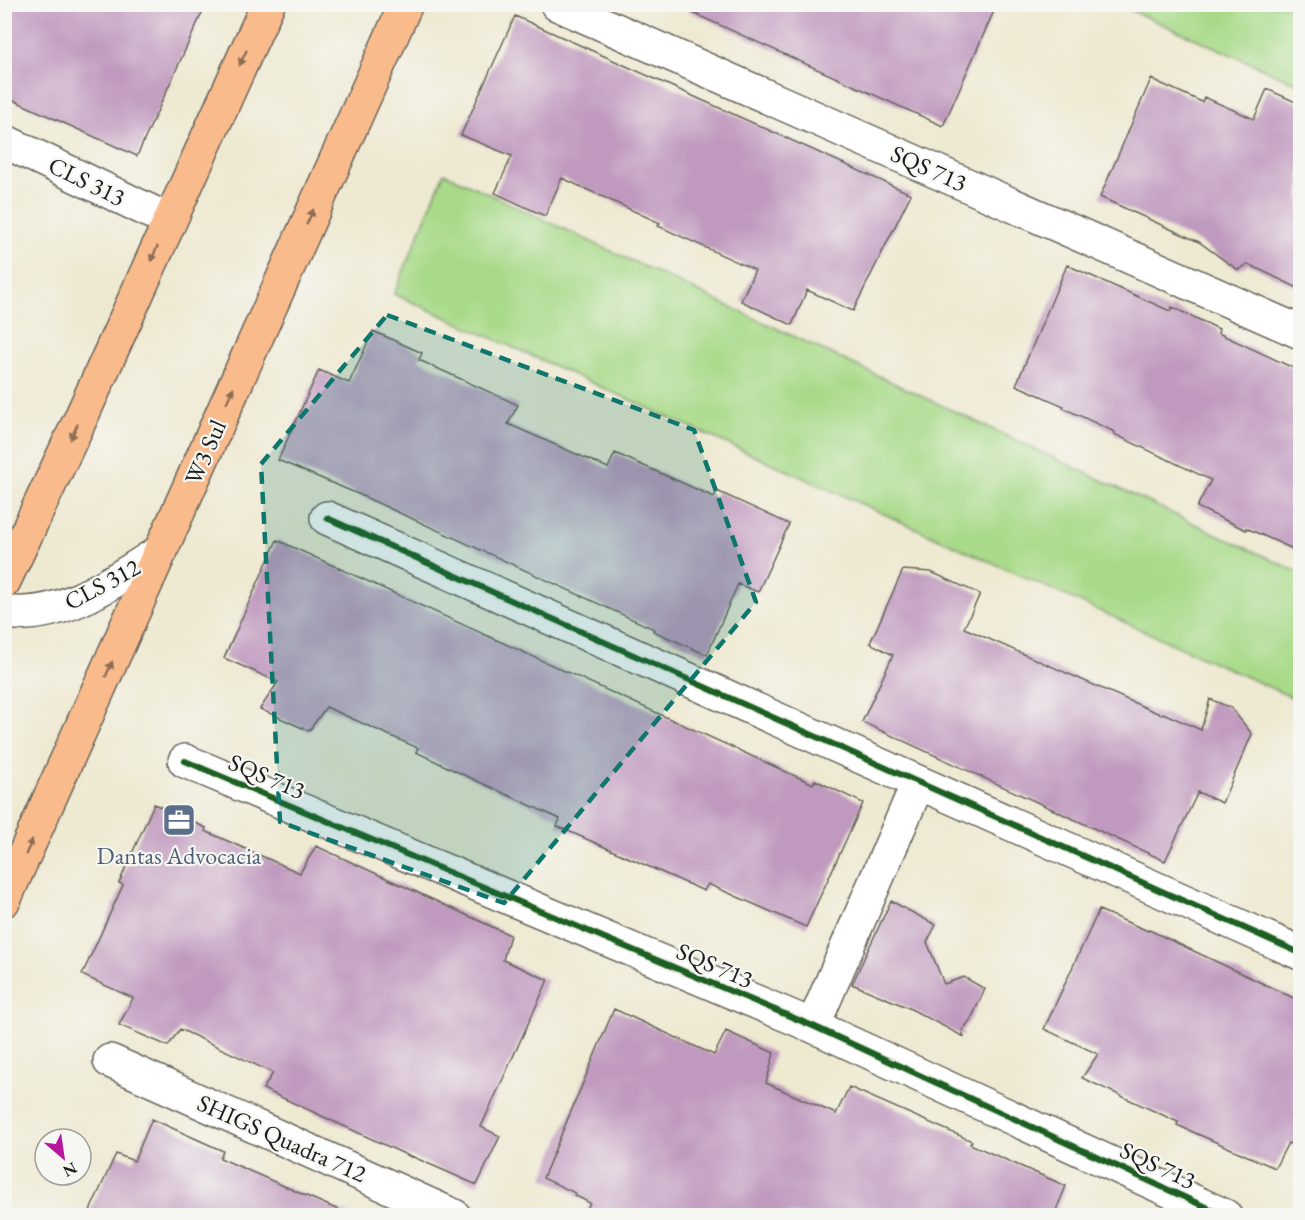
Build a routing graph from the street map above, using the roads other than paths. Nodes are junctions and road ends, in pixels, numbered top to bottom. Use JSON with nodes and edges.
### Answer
{"nodes":[{"id":1,"x":268,"y":4,"type":"edge"},
{"id":2,"x":406,"y":4,"type":"edge"},
{"id":3,"x":557,"y":4,"type":"edge"},
{"id":4,"x":4,"y":141,"type":"edge"},
{"id":5,"x":170,"y":221,"type":"junction"},
{"id":6,"x":1300,"y":332,"type":"edge"},
{"id":7,"x":327,"y":518,"type":"dead end"},
{"id":8,"x":161,"y":551,"type":"junction"},
{"id":9,"x":4,"y":581,"type":"edge"},
{"id":10,"x":4,"y":612,"type":"edge"},
{"id":11,"x":185,"y":761,"type":"dead end"},
{"id":12,"x":918,"y":783,"type":"junction"},
{"id":13,"x":4,"y":900,"type":"edge"},
{"id":14,"x":1300,"y":953,"type":"edge"},
{"id":15,"x":813,"y":1026,"type":"junction"},
{"id":16,"x":110,"y":1061,"type":"dead end"},
{"id":17,"x":454,"y":1215,"type":"edge"},
{"id":18,"x":1225,"y":1215,"type":"edge"}],
"edges":[{"from":1,"to":5,"type":"main road","one_way":true},
{"from":8,"to":2,"type":"main road","name":"W3 Sul","one_way":true},
{"from":3,"to":6,"type":"street","name":"SQS 713"},
{"from":4,"to":5,"type":"street","name":"CLS 313"},
{"from":5,"to":9,"type":"main road","one_way":true},
{"from":7,"to":12,"type":"street"},
{"from":8,"to":10,"type":"street","name":"CLS 312"},
{"from":13,"to":8,"type":"main road","name":"W3 Sul","one_way":true},
{"from":11,"to":15,"type":"street","name":"SQS 713"},
{"from":12,"to":14,"type":"street"},
{"from":12,"to":15,"type":"street"},
{"from":15,"to":18,"type":"street","name":"SQS 713"},
{"from":16,"to":17,"type":"street","name":"SHIGS Quadra 712"}]}
